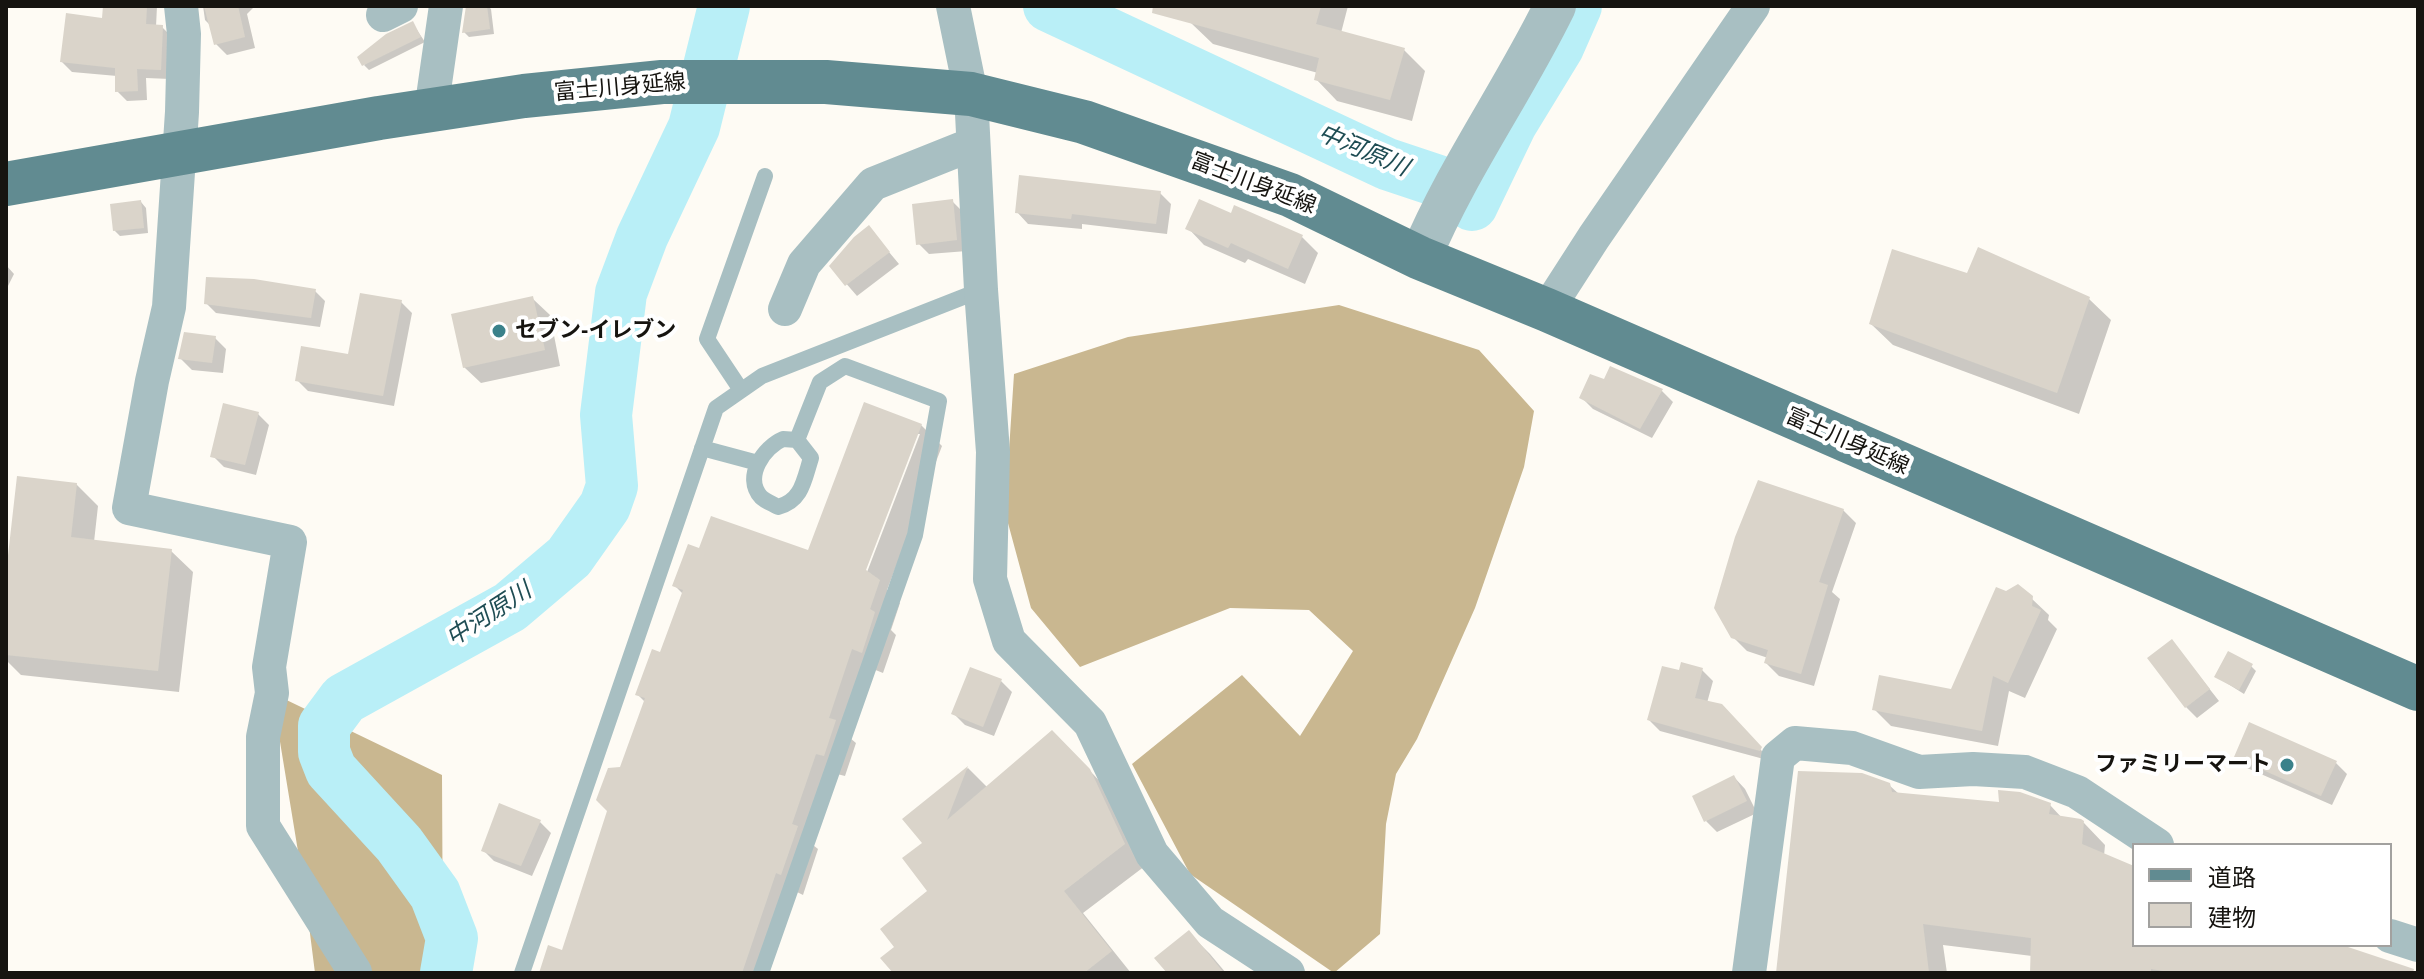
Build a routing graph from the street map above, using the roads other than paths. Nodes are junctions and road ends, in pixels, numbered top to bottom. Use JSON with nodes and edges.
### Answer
{"nodes":[{"id":1,"x":181,"y":6,"type":"edge"},
{"id":2,"x":446,"y":6,"type":"edge"},
{"id":3,"x":953,"y":6,"type":"edge"},
{"id":4,"x":1555,"y":6,"type":"edge"},
{"id":5,"x":1753,"y":6,"type":"edge"},
{"id":6,"x":971,"y":94,"type":"junction"},
{"id":7,"x":431,"y":111,"type":"junction"},
{"id":8,"x":973,"y":144,"type":"junction"},
{"id":9,"x":765,"y":176,"type":"dead end"},
{"id":10,"x":6,"y":184,"type":"edge"},
{"id":11,"x":1426,"y":244,"type":"junction"},
{"id":12,"x":981,"y":290,"type":"junction"},
{"id":13,"x":1555,"y":298,"type":"junction"},
{"id":14,"x":785,"y":309,"type":"dead end"},
{"id":15,"x":741,"y":390,"type":"junction"},
{"id":16,"x":797,"y":440,"type":"junction"},
{"id":17,"x":702,"y":448,"type":"junction"},
{"id":18,"x":758,"y":463,"type":"junction"},
{"id":19,"x":2418,"y":689,"type":"edge"},
{"id":20,"x":2154,"y":843,"type":"edge"},
{"id":21,"x":2392,"y":937,"type":"edge"},
{"id":22,"x":2418,"y":945,"type":"edge"},
{"id":23,"x":355,"y":972,"type":"edge"},
{"id":24,"x":522,"y":973,"type":"edge"},
{"id":25,"x":761,"y":973,"type":"edge"},
{"id":26,"x":1288,"y":973,"type":"edge"},
{"id":27,"x":1749,"y":973,"type":"edge"}],
"edges":[{"from":1,"to":23,"type":"street"},
{"from":2,"to":7,"type":"street"},
{"from":3,"to":6,"type":"street"},
{"from":4,"to":11,"type":"street"},
{"from":5,"to":13,"type":"street"},
{"from":6,"to":7,"type":"main road","name":"富士川身延線"},
{"from":6,"to":8,"type":"street"},
{"from":6,"to":11,"type":"main road","name":"富士川身延線"},
{"from":7,"to":10,"type":"main road","name":"富士川身延線"},
{"from":8,"to":12,"type":"street"},
{"from":8,"to":14,"type":"street"},
{"from":9,"to":15,"type":"lane"},
{"from":11,"to":13,"type":"main road","name":"富士川身延線"},
{"from":12,"to":15,"type":"lane"},
{"from":12,"to":26,"type":"street"},
{"from":13,"to":19,"type":"main road","name":"富士川身延線"},
{"from":15,"to":17,"type":"lane"},
{"from":16,"to":18,"type":"lane"},
{"from":16,"to":18,"type":"lane"},
{"from":16,"to":25,"type":"lane"},
{"from":17,"to":18,"type":"lane"},
{"from":17,"to":24,"type":"lane"},
{"from":20,"to":27,"type":"street"},
{"from":21,"to":22,"type":"street"}]}
